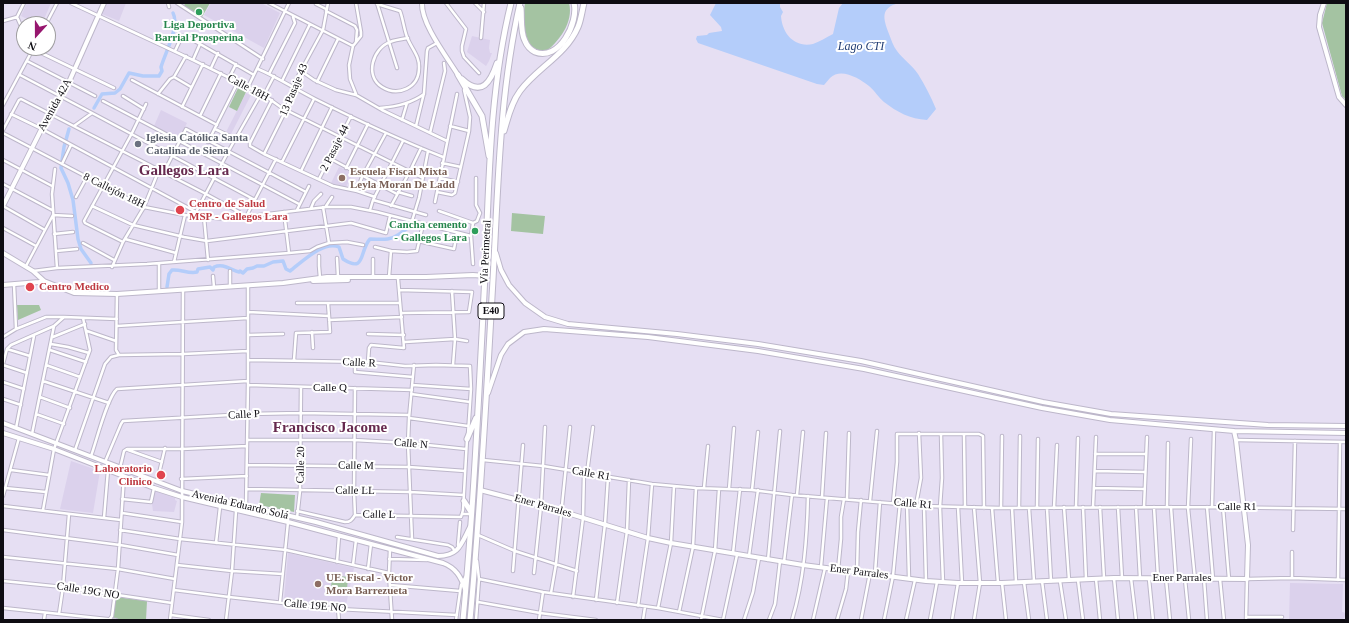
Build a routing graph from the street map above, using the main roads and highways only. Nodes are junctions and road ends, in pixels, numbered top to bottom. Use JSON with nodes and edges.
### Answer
{"nodes":[{"id":1,"x":511,"y":3,"type":"edge"},
{"id":2,"x":520,"y":3,"type":"edge"},
{"id":3,"x":574,"y":3,"type":"edge"},
{"id":4,"x":584,"y":3,"type":"edge"},
{"id":5,"x":502,"y":48,"type":"junction"},
{"id":6,"x":500,"y":144,"type":"junction"},
{"id":7,"x":490,"y":168,"type":"junction"},
{"id":8,"x":477,"y":416,"type":"junction"},
{"id":9,"x":467,"y":439,"type":"road end"},
{"id":10,"x":464,"y":498,"type":"road end"},
{"id":11,"x":471,"y":513,"type":"junction"},
{"id":12,"x":463,"y":620,"type":"edge"},
{"id":13,"x":470,"y":620,"type":"edge"}],
"edges":[{"from":1,"to":5,"type":"highway","name":"Vía Perimetral","number":"E40"},
{"from":2,"to":3,"type":"highway"},
{"from":2,"to":6,"type":"highway","name":"Vía Perimetral","number":"E40"},
{"from":4,"to":6,"type":"highway"},
{"from":5,"to":7,"type":"highway","name":"Vía Perimetral","number":"E40"},
{"from":5,"to":7,"type":"highway"},
{"from":6,"to":13,"type":"highway","name":"Vía Perimetral","number":"E40"},
{"from":7,"to":8,"type":"highway","name":"Vía Perimetral","number":"E40"},
{"from":8,"to":9,"type":"highway"},
{"from":8,"to":11,"type":"highway","name":"Vía Perimetral","number":"E40"},
{"from":10,"to":11,"type":"highway"},
{"from":11,"to":12,"type":"highway","name":"Vía Perimetral","number":"E40"}]}
